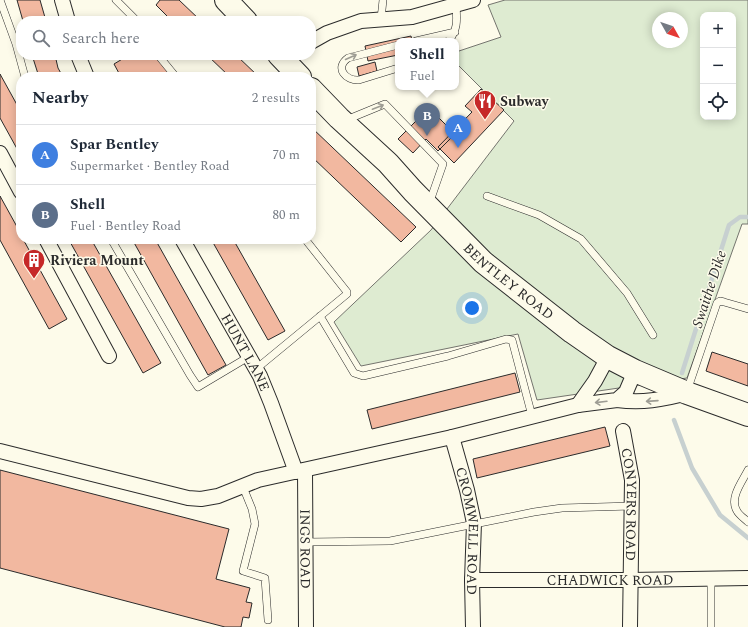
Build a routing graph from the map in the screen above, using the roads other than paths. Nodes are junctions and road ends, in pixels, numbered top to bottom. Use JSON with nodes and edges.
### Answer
{"nodes":[{"id":1,"x":0,"y":0,"type":"edge"},
{"id":2,"x":62,"y":0,"type":"edge"},
{"id":3,"x":116,"y":0,"type":"edge"},
{"id":4,"x":226,"y":0,"type":"edge"},
{"id":5,"x":383,"y":0,"type":"edge"},
{"id":6,"x":473,"y":0,"type":"edge"},
{"id":7,"x":456,"y":5,"type":"junction"},
{"id":8,"x":67,"y":16,"type":"edge"},
{"id":9,"x":132,"y":16,"type":"edge"},
{"id":10,"x":241,"y":16,"type":"edge"},
{"id":11,"x":380,"y":19,"type":"junction"},
{"id":12,"x":455,"y":32,"type":"junction"},
{"id":13,"x":429,"y":38,"type":"edge"},
{"id":14,"x":451,"y":38,"type":"edge"},
{"id":15,"x":316,"y":39,"type":"edge"},
{"id":16,"x":16,"y":44,"type":"edge"},
{"id":17,"x":395,"y":46,"type":"edge"},
{"id":18,"x":20,"y":60,"type":"edge"},
{"id":19,"x":80,"y":60,"type":"edge"},
{"id":20,"x":162,"y":60,"type":"edge"},
{"id":21,"x":395,"y":69,"type":"edge"},
{"id":22,"x":24,"y":72,"type":"edge"},
{"id":23,"x":85,"y":72,"type":"edge"},
{"id":24,"x":172,"y":72,"type":"edge"},
{"id":25,"x":316,"y":94,"type":"edge"},
{"id":26,"x":342,"y":121,"type":"junction"},
{"id":27,"x":0,"y":153,"type":"edge"},
{"id":28,"x":16,"y":183,"type":"edge"},
{"id":29,"x":487,"y":196,"type":"dead end"},
{"id":30,"x":428,"y":207,"type":"junction"},
{"id":31,"x":49,"y":244,"type":"edge"},
{"id":32,"x":114,"y":244,"type":"edge"},
{"id":33,"x":185,"y":244,"type":"edge"},
{"id":34,"x":309,"y":244,"type":"edge"},
{"id":35,"x":748,"y":309,"type":"edge"},
{"id":36,"x":320,"y":316,"type":"junction"},
{"id":37,"x":653,"y":335,"type":"dead end"},
{"id":38,"x":109,"y":356,"type":"dead end"},
{"id":39,"x":250,"y":356,"type":"junction"},
{"id":40,"x":608,"y":357,"type":"junction"},
{"id":41,"x":256,"y":369,"type":"junction"},
{"id":42,"x":635,"y":371,"type":"junction"},
{"id":43,"x":686,"y":393,"type":"junction"},
{"id":44,"x":617,"y":400,"type":"junction"},
{"id":45,"x":578,"y":405,"type":"junction"},
{"id":46,"x":748,"y":415,"type":"edge"},
{"id":47,"x":532,"y":416,"type":"junction"},
{"id":48,"x":623,"y":430,"type":"dead end"},
{"id":49,"x":452,"y":437,"type":"junction"},
{"id":50,"x":0,"y":451,"type":"edge"},
{"id":51,"x":748,"y":470,"type":"edge"},
{"id":52,"x":300,"y":471,"type":"junction"},
{"id":53,"x":243,"y":487,"type":"junction"},
{"id":54,"x":632,"y":506,"type":"junction"},
{"id":55,"x":748,"y":522,"type":"edge"},
{"id":56,"x":474,"y":523,"type":"junction"},
{"id":57,"x":306,"y":542,"type":"junction"},
{"id":58,"x":748,"y":578,"type":"edge"},
{"id":59,"x":711,"y":579,"type":"junction"},
{"id":60,"x":472,"y":580,"type":"junction"},
{"id":61,"x":631,"y":580,"type":"junction"},
{"id":62,"x":268,"y":620,"type":"dead end"},
{"id":63,"x":306,"y":627,"type":"edge"},
{"id":64,"x":473,"y":627,"type":"edge"},
{"id":65,"x":630,"y":627,"type":"edge"},
{"id":66,"x":711,"y":627,"type":"edge"}],
"edges":[{"from":1,"to":16,"type":"lane"},
{"from":2,"to":8,"type":"street"},
{"from":3,"to":9,"type":"lane"},
{"from":4,"to":10,"type":"highway"},
{"from":5,"to":11,"type":"lane"},
{"from":6,"to":7,"type":"street"},
{"from":7,"to":11,"type":"street"},
{"from":7,"to":12,"type":"lane"},
{"from":11,"to":15,"type":"street"},
{"from":12,"to":13,"type":"lane"},
{"from":12,"to":14,"type":"lane"},
{"from":21,"to":17,"type":"lane","one_way":true},
{"from":18,"to":22,"type":"lane"},
{"from":19,"to":23,"type":"street"},
{"from":20,"to":24,"type":"lane"},
{"from":25,"to":26,"type":"highway","name":"BENTLEY ROAD"},
{"from":26,"to":30,"type":"highway","name":"BENTLEY ROAD"},
{"from":26,"to":30,"type":"lane","one_way":true},
{"from":27,"to":28,"type":"street"},
{"from":29,"to":37,"type":"lane"},
{"from":30,"to":40,"type":"highway","name":"BENTLEY ROAD"},
{"from":31,"to":38,"type":"street"},
{"from":32,"to":39,"type":"lane"},
{"from":33,"to":39,"type":"street","name":"HUNT LANE"},
{"from":34,"to":36,"type":"lane"},
{"from":35,"to":43,"type":"lane"},
{"from":36,"to":41,"type":"lane"},
{"from":36,"to":47,"type":"lane"},
{"from":39,"to":41,"type":"street","name":"HUNT LANE"},
{"from":40,"to":42,"type":"highway","name":"BENTLEY ROAD"},
{"from":40,"to":45,"type":"street"},
{"from":41,"to":52,"type":"street","name":"HUNT LANE"},
{"from":42,"to":43,"type":"highway","name":"BENTLEY ROAD"},
{"from":42,"to":44,"type":"street"},
{"from":43,"to":44,"type":"street","one_way":true},
{"from":43,"to":46,"type":"highway","name":"BENTLEY ROAD"},
{"from":44,"to":45,"type":"street","one_way":true},
{"from":45,"to":47,"type":"street"},
{"from":47,"to":49,"type":"street"},
{"from":48,"to":54,"type":"street","name":"CONYERS ROAD"},
{"from":49,"to":52,"type":"street"},
{"from":49,"to":56,"type":"street","name":"CROMWELL ROAD"},
{"from":50,"to":53,"type":"street"},
{"from":51,"to":55,"type":"lane"},
{"from":52,"to":53,"type":"street"},
{"from":52,"to":57,"type":"street","name":"INGS ROAD"},
{"from":53,"to":62,"type":"lane"},
{"from":54,"to":56,"type":"lane"},
{"from":54,"to":61,"type":"street","name":"CONYERS ROAD"},
{"from":56,"to":57,"type":"lane"},
{"from":56,"to":60,"type":"street","name":"CROMWELL ROAD"},
{"from":57,"to":63,"type":"street","name":"INGS ROAD"},
{"from":58,"to":59,"type":"street","name":"CHADWICK ROAD"},
{"from":59,"to":61,"type":"street","name":"CHADWICK ROAD"},
{"from":59,"to":66,"type":"lane"},
{"from":60,"to":61,"type":"street","name":"CHADWICK ROAD"},
{"from":60,"to":64,"type":"street","name":"CROMWELL ROAD"},
{"from":61,"to":65,"type":"street","name":"CONYERS ROAD"}]}
